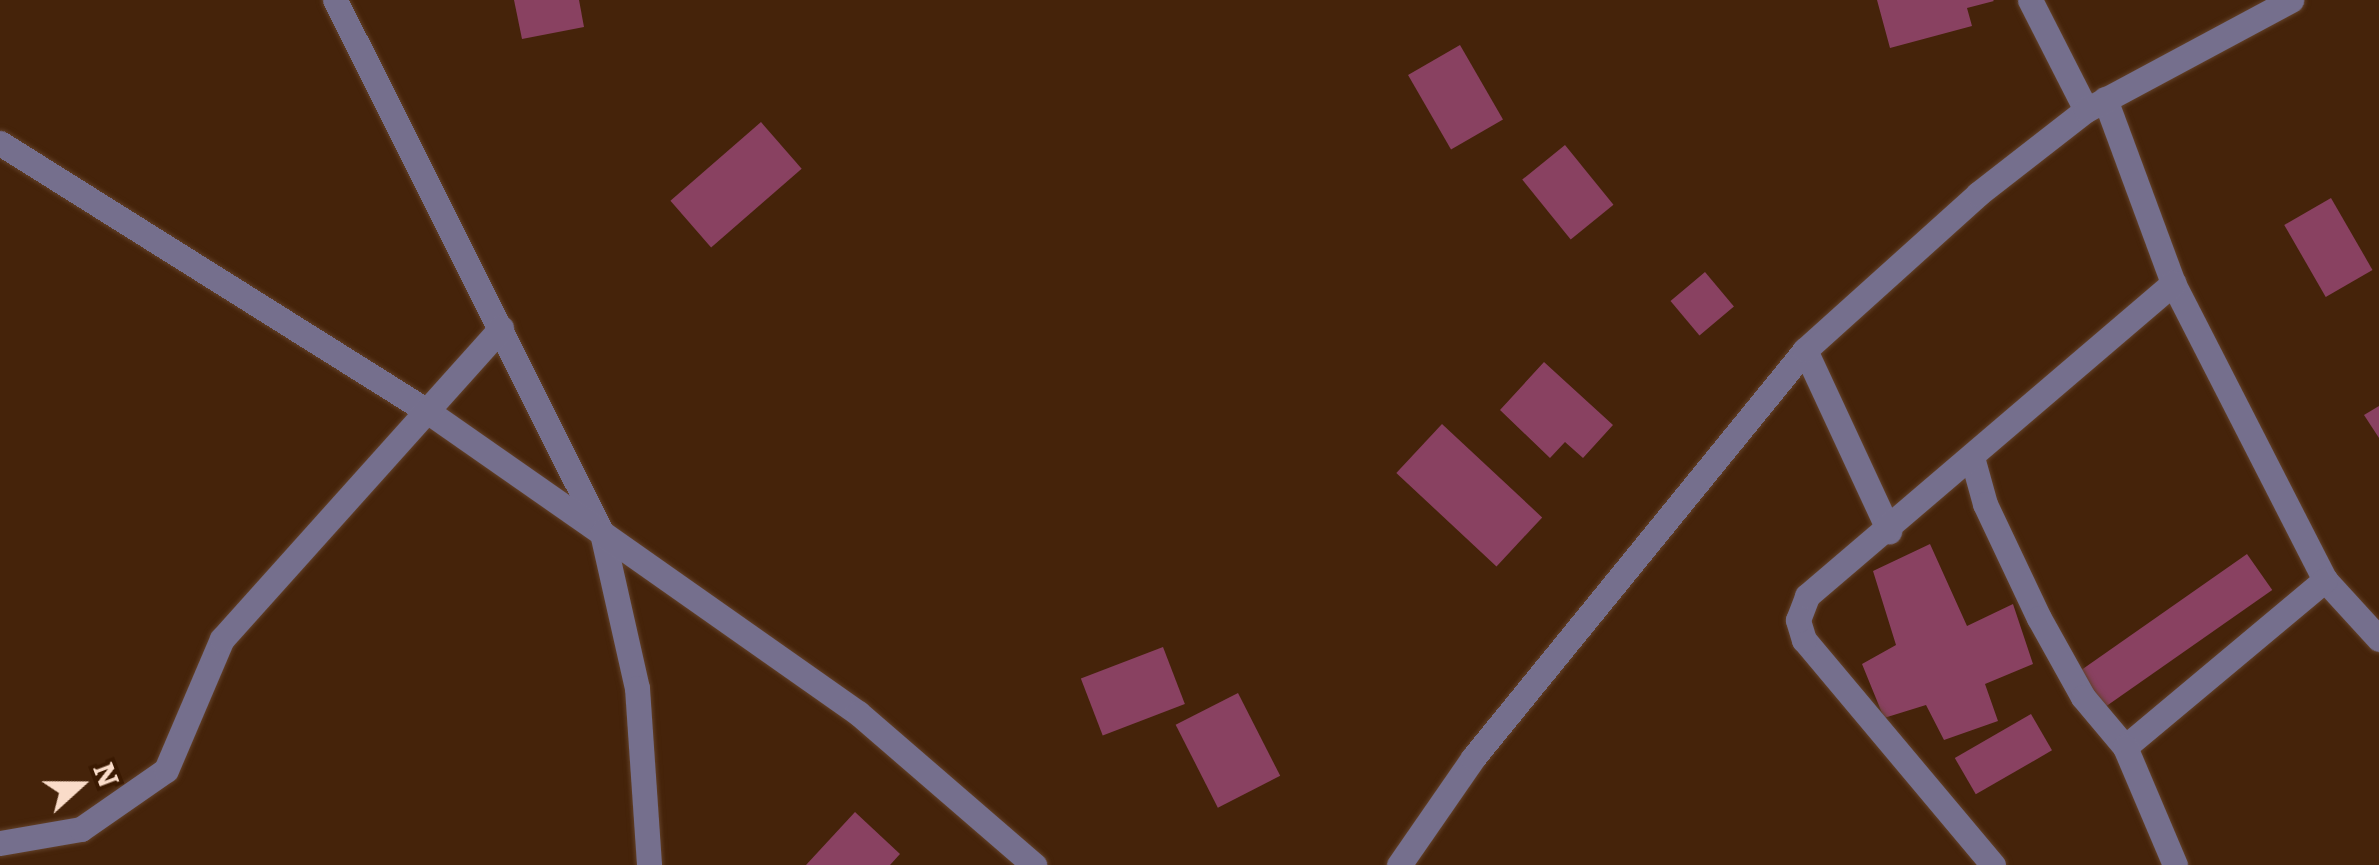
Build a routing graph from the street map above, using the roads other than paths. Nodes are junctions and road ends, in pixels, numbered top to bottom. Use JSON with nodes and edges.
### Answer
{"nodes":[{"id":1,"x":334,"y":0,"type":"edge"},
{"id":2,"x":2030,"y":0,"type":"edge"},
{"id":3,"x":2291,"y":0,"type":"edge"},
{"id":4,"x":2096,"y":104,"type":"junction"},
{"id":5,"x":0,"y":143,"type":"edge"},
{"id":6,"x":2172,"y":283,"type":"junction"},
{"id":7,"x":501,"y":328,"type":"junction"},
{"id":8,"x":1805,"y":350,"type":"junction"},
{"id":9,"x":427,"y":412,"type":"junction"},
{"id":10,"x":1972,"y":457,"type":"junction"},
{"id":11,"x":1890,"y":530,"type":"junction"},
{"id":12,"x":602,"y":533,"type":"junction"},
{"id":13,"x":2325,"y":580,"type":"junction"},
{"id":14,"x":2379,"y":638,"type":"edge"},
{"id":15,"x":2126,"y":747,"type":"junction"},
{"id":16,"x":0,"y":843,"type":"edge"},
{"id":17,"x":650,"y":865,"type":"edge"},
{"id":18,"x":1034,"y":865,"type":"edge"},
{"id":19,"x":1399,"y":865,"type":"edge"},
{"id":20,"x":1993,"y":865,"type":"edge"},
{"id":21,"x":2175,"y":865,"type":"edge"}],
"edges":[{"from":1,"to":7,"type":"street"},
{"from":2,"to":4,"type":"street"},
{"from":3,"to":4,"type":"street"},
{"from":4,"to":6,"type":"street"},
{"from":4,"to":8,"type":"street"},
{"from":5,"to":9,"type":"street"},
{"from":6,"to":10,"type":"street"},
{"from":6,"to":13,"type":"street"},
{"from":7,"to":9,"type":"street"},
{"from":7,"to":12,"type":"street"},
{"from":8,"to":11,"type":"street"},
{"from":8,"to":19,"type":"street"},
{"from":9,"to":12,"type":"street"},
{"from":9,"to":16,"type":"street"},
{"from":10,"to":11,"type":"street"},
{"from":10,"to":15,"type":"street"},
{"from":11,"to":20,"type":"street"},
{"from":12,"to":17,"type":"street"},
{"from":12,"to":18,"type":"street"},
{"from":13,"to":14,"type":"street"},
{"from":13,"to":15,"type":"street"},
{"from":15,"to":21,"type":"street"}]}
